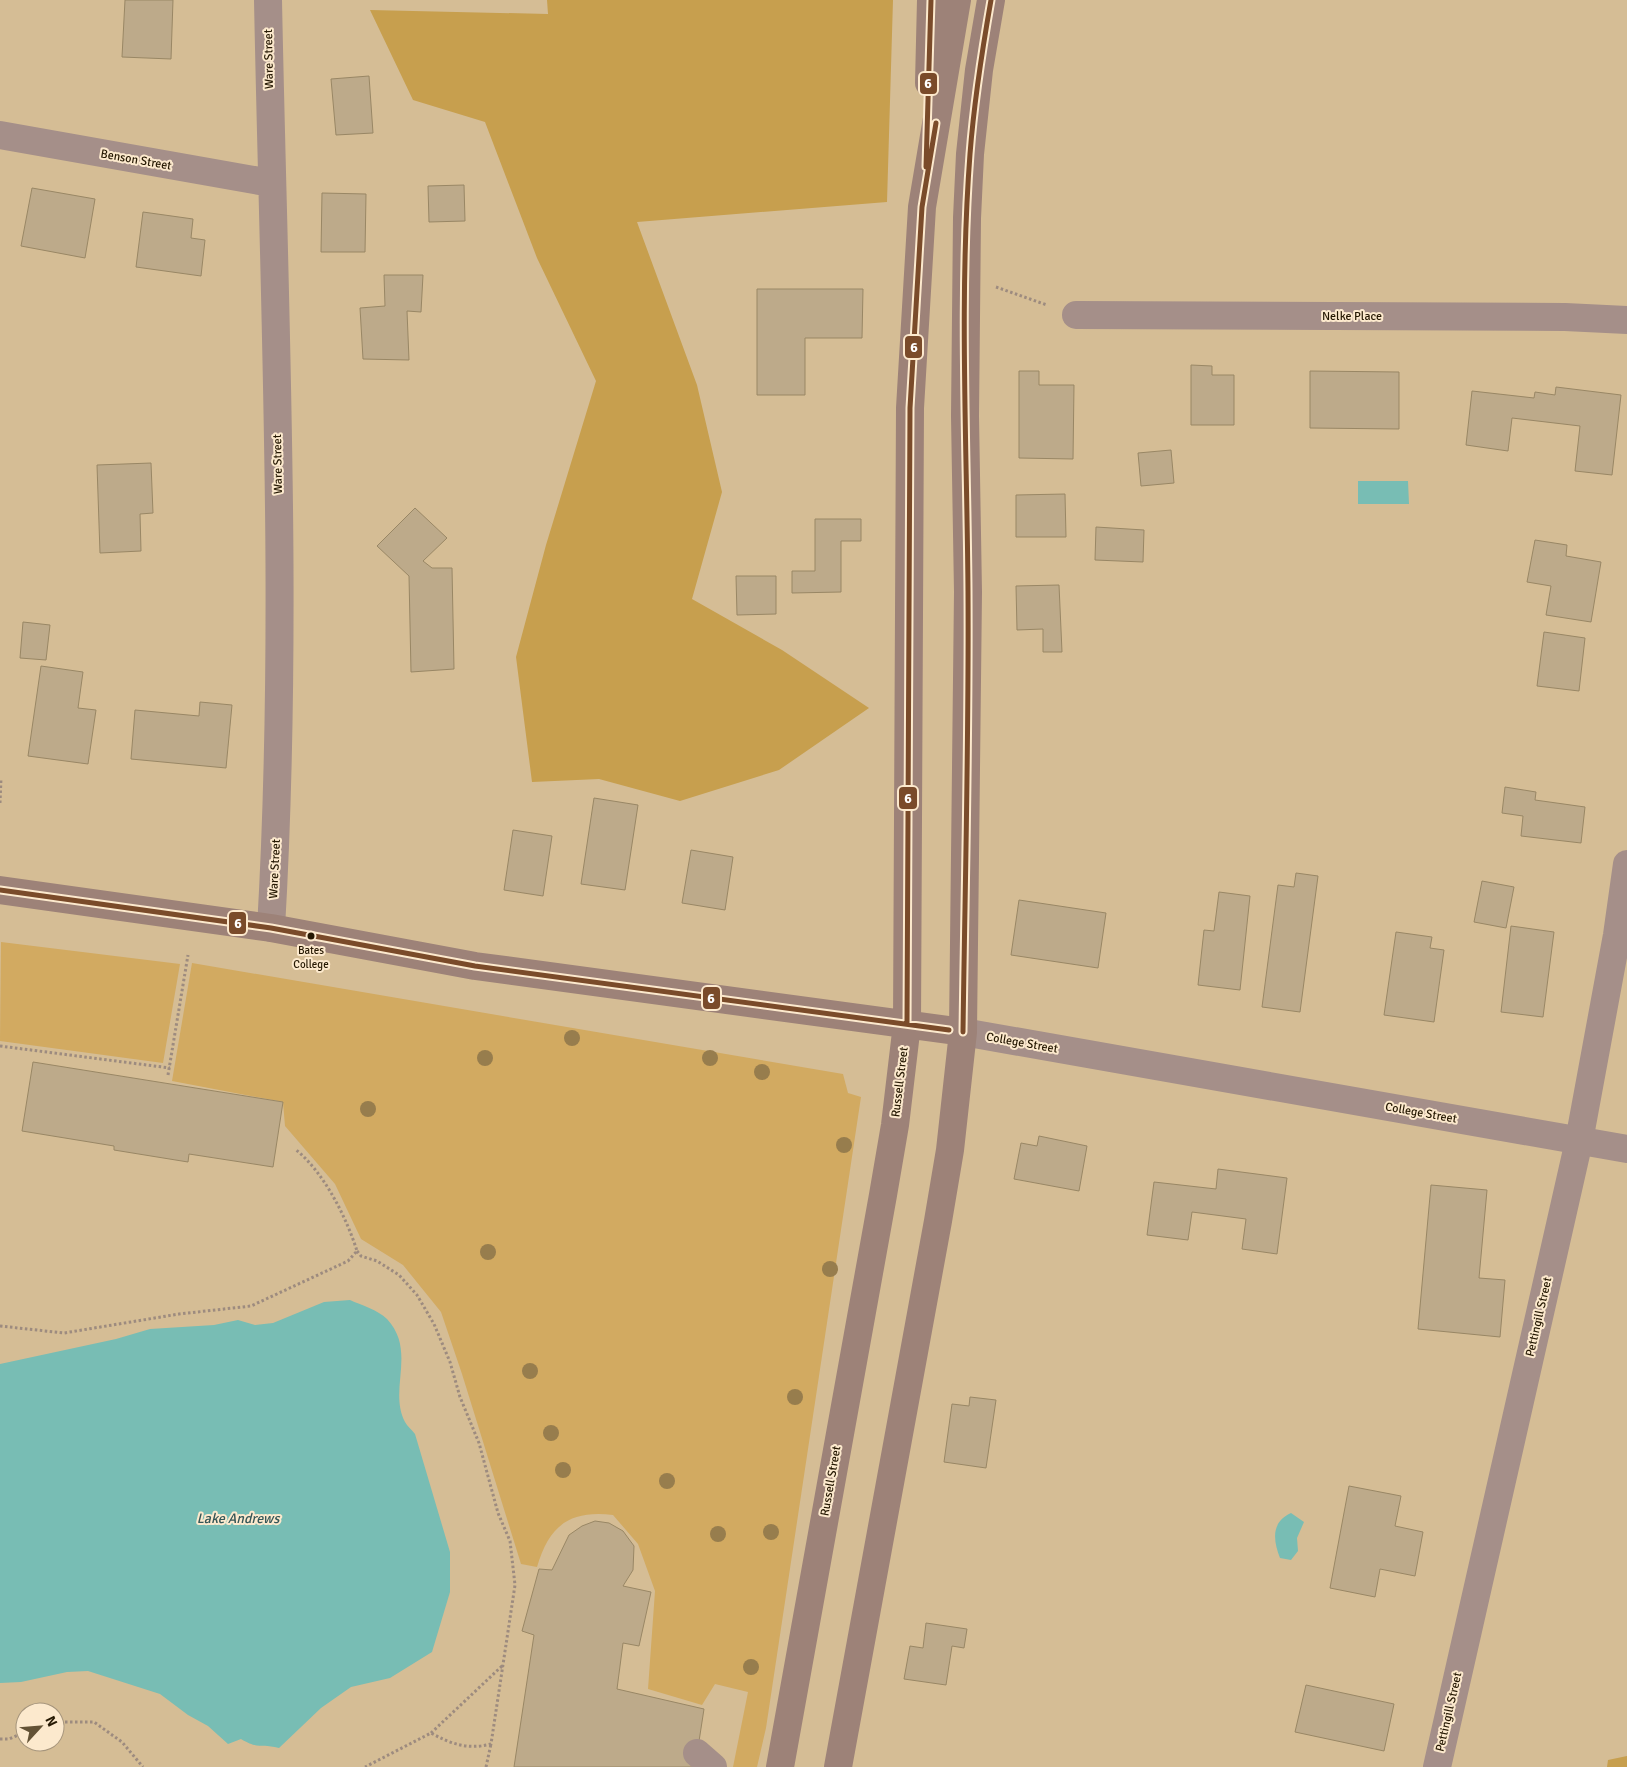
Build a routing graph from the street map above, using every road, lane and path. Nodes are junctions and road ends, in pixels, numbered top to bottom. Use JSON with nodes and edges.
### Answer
{"nodes":[{"id":1,"x":268,"y":0,"type":"edge"},
{"id":2,"x":931,"y":0,"type":"edge"},
{"id":3,"x":957,"y":0,"type":"edge"},
{"id":4,"x":991,"y":0,"type":"edge"},
{"id":5,"x":0,"y":135,"type":"edge"},
{"id":6,"x":271,"y":183,"type":"junction"},
{"id":7,"x":922,"y":206,"type":"junction"},
{"id":8,"x":996,"y":286,"type":"dead end"},
{"id":9,"x":1076,"y":315,"type":"joint"},
{"id":10,"x":1627,"y":320,"type":"edge"},
{"id":11,"x":1,"y":778,"type":"edge"},
{"id":12,"x":0,"y":803,"type":"edge"},
{"id":13,"x":1627,"y":864,"type":"edge"},
{"id":14,"x":0,"y":890,"type":"edge"},
{"id":15,"x":271,"y":928,"type":"junction"},
{"id":16,"x":188,"y":955,"type":"dead end"},
{"id":17,"x":907,"y":1024,"type":"junction"},
{"id":18,"x":963,"y":1032,"type":"junction"},
{"id":19,"x":0,"y":1046,"type":"edge"},
{"id":20,"x":170,"y":1068,"type":"junction"},
{"id":21,"x":168,"y":1075,"type":"dead end"},
{"id":22,"x":1579,"y":1141,"type":"junction"},
{"id":23,"x":295,"y":1148,"type":"dead end"},
{"id":24,"x":1627,"y":1149,"type":"edge"},
{"id":25,"x":356,"y":1250,"type":"junction"},
{"id":26,"x":0,"y":1326,"type":"edge"},
{"id":27,"x":503,"y":1666,"type":"junction"},
{"id":28,"x":65,"y":1722,"type":"edge"},
{"id":29,"x":430,"y":1733,"type":"junction"},
{"id":30,"x":15,"y":1735,"type":"edge"},
{"id":31,"x":0,"y":1739,"type":"edge"},
{"id":32,"x":491,"y":1744,"type":"junction"},
{"id":33,"x":143,"y":1767,"type":"edge"},
{"id":34,"x":365,"y":1767,"type":"edge"},
{"id":35,"x":486,"y":1767,"type":"edge"},
{"id":36,"x":780,"y":1767,"type":"edge"},
{"id":37,"x":838,"y":1767,"type":"edge"},
{"id":38,"x":1437,"y":1767,"type":"edge"}],
"edges":[{"from":1,"to":6,"type":"street","name":"Ware Street"},
{"from":2,"to":7,"type":"main road"},
{"from":3,"to":7,"type":"main road","name":"Russell Street"},
{"from":4,"to":18,"type":"main road"},
{"from":5,"to":6,"type":"street","name":"Benson Street"},
{"from":6,"to":15,"type":"street","name":"Ware Street"},
{"from":7,"to":17,"type":"main road","name":"Russell Street"},
{"from":8,"to":9,"type":"path"},
{"from":9,"to":10,"type":"street","name":"Nelke Place"},
{"from":11,"to":12,"type":"path"},
{"from":13,"to":22,"type":"street","name":"Pettingill Street"},
{"from":14,"to":15,"type":"main road","name":"College Street"},
{"from":15,"to":17,"type":"main road","name":"College Street"},
{"from":16,"to":20,"type":"path"},
{"from":17,"to":18,"type":"main road","name":"College Street"},
{"from":17,"to":36,"type":"main road","name":"Russell Street"},
{"from":18,"to":22,"type":"street","name":"College Street"},
{"from":18,"to":37,"type":"main road"},
{"from":19,"to":20,"type":"path"},
{"from":20,"to":21,"type":"path"},
{"from":22,"to":24,"type":"street","name":"College Street"},
{"from":22,"to":38,"type":"street","name":"Pettingill Street"},
{"from":23,"to":25,"type":"path"},
{"from":25,"to":26,"type":"path"},
{"from":25,"to":27,"type":"path"},
{"from":27,"to":29,"type":"path"},
{"from":27,"to":32,"type":"path"},
{"from":28,"to":33,"type":"path"},
{"from":29,"to":32,"type":"path"},
{"from":29,"to":34,"type":"path"},
{"from":30,"to":31,"type":"path"},
{"from":32,"to":35,"type":"path"}]}
